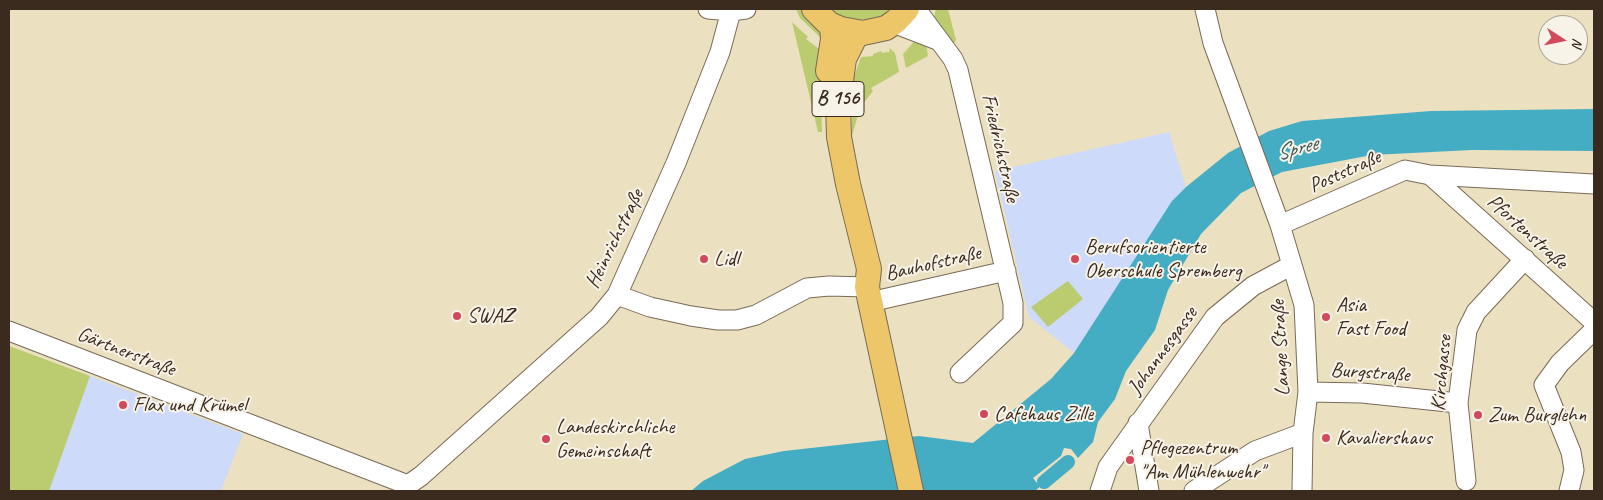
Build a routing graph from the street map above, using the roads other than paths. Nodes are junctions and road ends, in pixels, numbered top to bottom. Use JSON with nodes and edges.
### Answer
{"nodes":[{"id":1,"x":708,"y":9,"type":"edge"},
{"id":2,"x":814,"y":9,"type":"edge"},
{"id":3,"x":916,"y":9,"type":"edge"},
{"id":4,"x":1204,"y":9,"type":"edge"},
{"id":5,"x":738,"y":10,"type":"edge"},
{"id":6,"x":900,"y":16,"type":"edge"},
{"id":7,"x":832,"y":25,"type":"junction"},
{"id":8,"x":857,"y":33,"type":"junction"},
{"id":9,"x":938,"y":40,"type":"junction"},
{"id":10,"x":1430,"y":175,"type":"junction"},
{"id":11,"x":1594,"y":184,"type":"edge"},
{"id":12,"x":1280,"y":225,"type":"junction"},
{"id":13,"x":1525,"y":259,"type":"junction"},
{"id":14,"x":1292,"y":265,"type":"junction"},
{"id":15,"x":1006,"y":271,"type":"junction"},
{"id":16,"x":868,"y":292,"type":"junction"},
{"id":17,"x":617,"y":296,"type":"junction"},
{"id":18,"x":1594,"y":322,"type":"edge"},
{"id":19,"x":1594,"y":330,"type":"edge"},
{"id":20,"x":9,"y":331,"type":"edge"},
{"id":21,"x":960,"y":373,"type":"dead end"},
{"id":22,"x":1308,"y":392,"type":"junction"},
{"id":23,"x":1458,"y":403,"type":"junction"},
{"id":24,"x":1138,"y":423,"type":"junction"},
{"id":25,"x":1303,"y":433,"type":"junction"},
{"id":26,"x":421,"y":476,"type":"joint"},
{"id":27,"x":1466,"y":481,"type":"dead end"},
{"id":28,"x":911,"y":491,"type":"edge"},
{"id":29,"x":1100,"y":491,"type":"edge"},
{"id":30,"x":1149,"y":491,"type":"edge"},
{"id":31,"x":1194,"y":491,"type":"edge"},
{"id":32,"x":1302,"y":491,"type":"edge"},
{"id":33,"x":1569,"y":491,"type":"edge"}],
"edges":[{"from":1,"to":5,"type":"street"},
{"from":2,"to":7,"type":"main road"},
{"from":3,"to":9,"type":"street","name":"Friedrichstraße"},
{"from":4,"to":12,"type":"street","name":"Lange Straße"},
{"from":5,"to":17,"type":"street","name":"Heinrichstraße"},
{"from":6,"to":8,"type":"main road"},
{"from":6,"to":9,"type":"street"},
{"from":7,"to":8,"type":"main road"},
{"from":7,"to":16,"type":"main road","number":"B 156"},
{"from":8,"to":16,"type":"main road","number":"B 156"},
{"from":9,"to":15,"type":"street","name":"Friedrichstraße"},
{"from":10,"to":11,"type":"street","name":"Poststraße"},
{"from":10,"to":12,"type":"street","name":"Poststraße"},
{"from":10,"to":13,"type":"street","name":"Pfortenstraße"},
{"from":12,"to":14,"type":"street","name":"Lange Straße"},
{"from":13,"to":18,"type":"street","name":"Pfortenstraße"},
{"from":13,"to":23,"type":"street","name":"Kirchgasse"},
{"from":14,"to":22,"type":"street","name":"Lange Straße"},
{"from":14,"to":24,"type":"street","name":"Johannesgasse"},
{"from":15,"to":16,"type":"street","name":"Bauhofstraße"},
{"from":15,"to":21,"type":"street","name":"Friedrichstraße"},
{"from":16,"to":17,"type":"street","name":"Bauhofstraße"},
{"from":16,"to":28,"type":"main road","number":"B 156"},
{"from":17,"to":26,"type":"street","name":"Heinrichstraße"},
{"from":19,"to":33,"type":"street"},
{"from":20,"to":26,"type":"street","name":"Gärtnerstraße"},
{"from":22,"to":23,"type":"street","name":"Burgstraße"},
{"from":22,"to":25,"type":"street","name":"Lange Straße"},
{"from":23,"to":27,"type":"street","name":"Kirchgasse"},
{"from":24,"to":29,"type":"street","name":"Johannesgasse"},
{"from":24,"to":30,"type":"street"},
{"from":25,"to":31,"type":"street"},
{"from":25,"to":32,"type":"street","name":"Lange Straße"}]}
